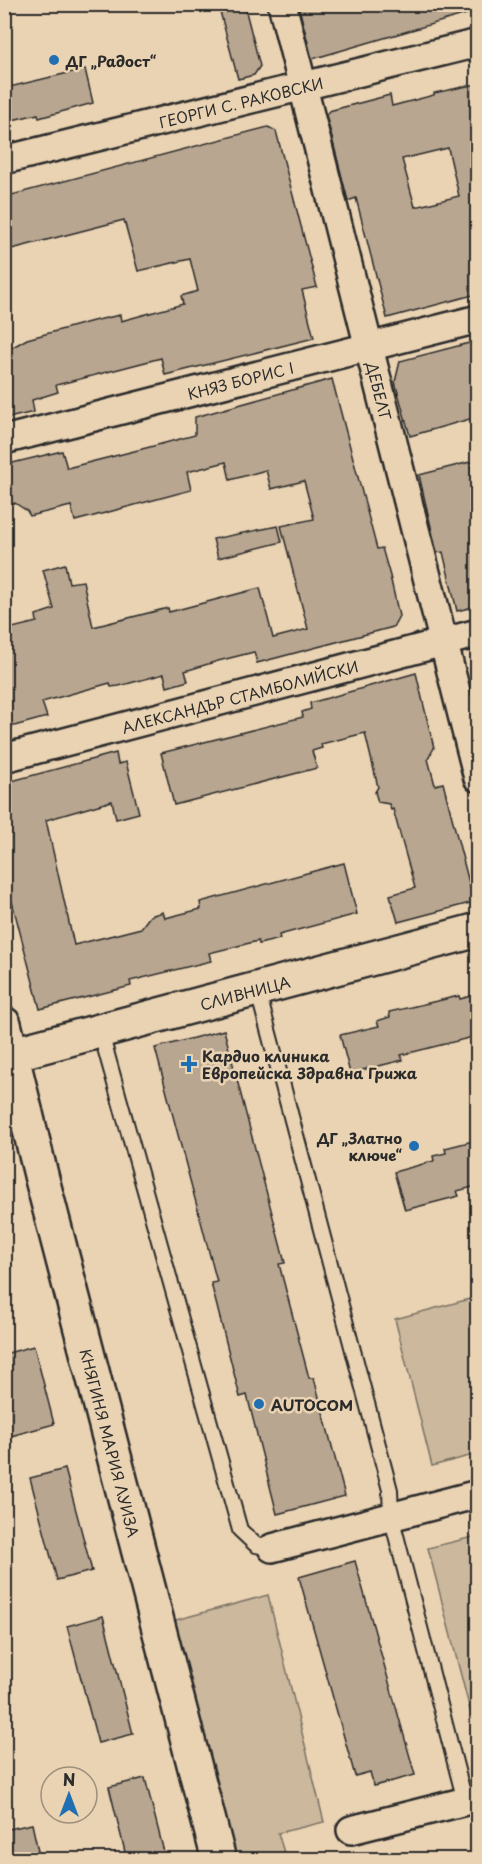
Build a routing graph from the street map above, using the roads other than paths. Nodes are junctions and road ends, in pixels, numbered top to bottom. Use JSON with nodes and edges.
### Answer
{"nodes":[{"id":1,"x":282,"y":4,"type":"edge"},
{"id":2,"x":477,"y":43,"type":"edge"},
{"id":3,"x":303,"y":86,"type":"junction"},
{"id":4,"x":4,"y":160,"type":"edge"},
{"id":5,"x":477,"y":319,"type":"edge"},
{"id":6,"x":369,"y":347,"type":"junction"},
{"id":7,"x":4,"y":440,"type":"edge"},
{"id":8,"x":477,"y":633,"type":"edge"},
{"id":9,"x":443,"y":642,"type":"junction"},
{"id":10,"x":4,"y":758,"type":"edge"},
{"id":11,"x":477,"y":778,"type":"edge"},
{"id":12,"x":477,"y":930,"type":"edge"},
{"id":13,"x":257,"y":988,"type":"junction"},
{"id":14,"x":100,"y":1030,"type":"junction"},
{"id":15,"x":9,"y":1039,"type":"edge"},
{"id":16,"x":477,"y":1494,"type":"edge"},
{"id":17,"x":391,"y":1516,"type":"junction"},
{"id":18,"x":272,"y":1548,"type":"joint"},
{"id":19,"x":471,"y":1800,"type":"edge"},
{"id":20,"x":351,"y":1830,"type":"dead end"},
{"id":21,"x":219,"y":1860,"type":"edge"}],
"edges":[{"from":1,"to":3,"type":"street","name":"ДЕБЕЛТ"},
{"from":2,"to":3,"type":"street","name":"ГЕОРГИ С. РАКОВСКИ"},
{"from":3,"to":4,"type":"street","name":"ГЕОРГИ С. РАКОВСКИ"},
{"from":3,"to":6,"type":"street","name":"ДЕБЕЛТ"},
{"from":5,"to":6,"type":"street","name":"КНЯЗ БОРИС I"},
{"from":6,"to":7,"type":"street","name":"КНЯЗ БОРИС I"},
{"from":6,"to":9,"type":"street","name":"ДЕБЕЛТ"},
{"from":8,"to":9,"type":"street","name":"АЛЕКСАНДЪР СТАМБОЛИЙСКИ"},
{"from":9,"to":10,"type":"street","name":"АЛЕКСАНДЪР СТАМБОЛИЙСКИ"},
{"from":9,"to":11,"type":"street","name":"ДЕБЕЛТ"},
{"from":12,"to":13,"type":"main road","name":"СЛИВНИЦА"},
{"from":13,"to":14,"type":"main road","name":"СЛИВНИЦА"},
{"from":13,"to":17,"type":"lane"},
{"from":14,"to":15,"type":"main road","name":"СЛИВНИЦА"},
{"from":14,"to":18,"type":"lane"},
{"from":15,"to":21,"type":"main road","name":"КНЯГИНЯ МАРИЯ ЛУИЗА"},
{"from":16,"to":17,"type":"street"},
{"from":17,"to":18,"type":"street"},
{"from":17,"to":19,"type":"lane"},
{"from":19,"to":20,"type":"street"}]}
